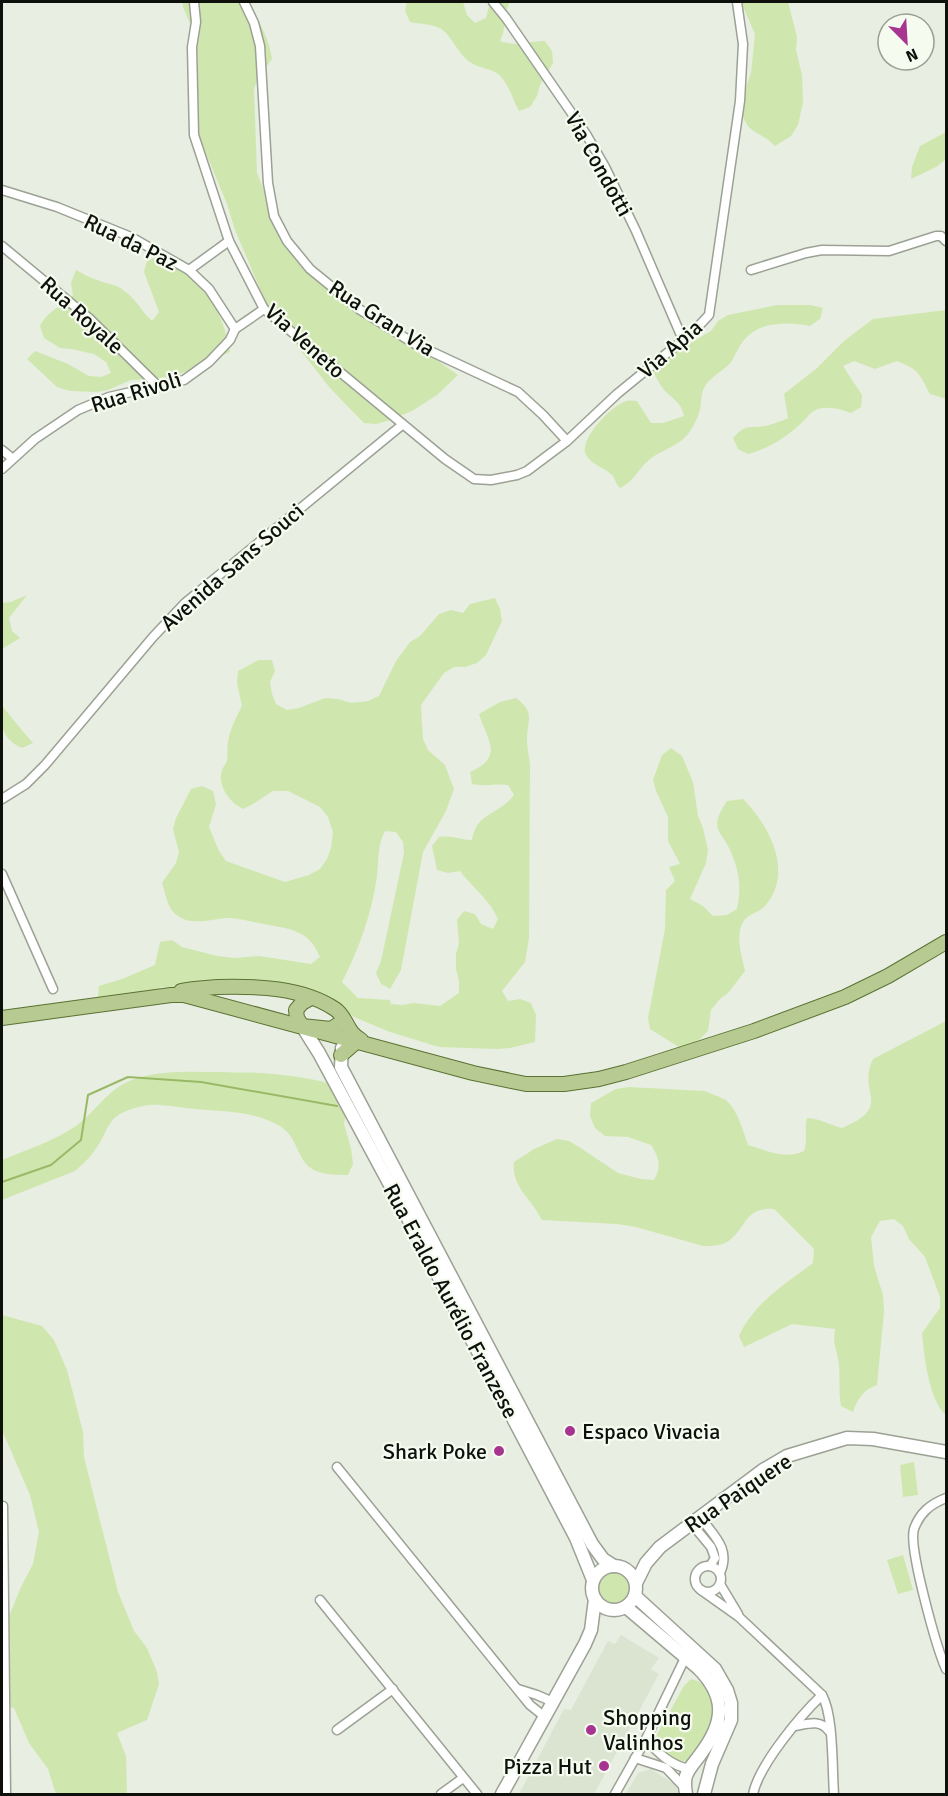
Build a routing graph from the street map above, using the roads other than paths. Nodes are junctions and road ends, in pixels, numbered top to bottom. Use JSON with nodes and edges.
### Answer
{"nodes":[{"id":1,"x":194,"y":2,"type":"edge"},
{"id":2,"x":243,"y":2,"type":"edge"},
{"id":3,"x":493,"y":2,"type":"edge"},
{"id":4,"x":737,"y":2,"type":"edge"},
{"id":5,"x":2,"y":190,"type":"edge"},
{"id":6,"x":229,"y":241,"type":"junction"},
{"id":7,"x":946,"y":241,"type":"edge"},
{"id":8,"x":2,"y":246,"type":"edge"},
{"id":9,"x":189,"y":270,"type":"junction"},
{"id":10,"x":751,"y":270,"type":"dead end"},
{"id":11,"x":264,"y":309,"type":"junction"},
{"id":12,"x":235,"y":329,"type":"junction"},
{"id":13,"x":683,"y":340,"type":"junction"},
{"id":14,"x":159,"y":387,"type":"junction"},
{"id":15,"x":402,"y":425,"type":"junction"},
{"id":16,"x":567,"y":441,"type":"junction"},
{"id":17,"x":2,"y":450,"type":"edge"},
{"id":18,"x":12,"y":458,"type":"junction"},
{"id":19,"x":2,"y":469,"type":"edge"},
{"id":20,"x":2,"y":799,"type":"edge"},
{"id":21,"x":2,"y":874,"type":"edge"},
{"id":22,"x":946,"y":942,"type":"edge"},
{"id":23,"x":53,"y":988,"type":"dead end"},
{"id":24,"x":171,"y":994,"type":"junction"},
{"id":25,"x":311,"y":998,"type":"junction"},
{"id":26,"x":2,"y":1018,"type":"edge"},
{"id":27,"x":341,"y":1018,"type":"junction"},
{"id":28,"x":302,"y":1026,"type":"junction"},
{"id":29,"x":355,"y":1041,"type":"junction"},
{"id":30,"x":341,"y":1055,"type":"joint"},
{"id":31,"x":946,"y":1452,"type":"edge"},
{"id":32,"x":337,"y":1467,"type":"dead end"},
{"id":33,"x":946,"y":1498,"type":"edge"},
{"id":34,"x":3,"y":1506,"type":"edge"},
{"id":35,"x":695,"y":1520,"type":"junction"},
{"id":36,"x":646,"y":1563,"type":"junction"},
{"id":37,"x":710,"y":1566,"type":"junction"},
{"id":38,"x":618,"y":1567,"type":"junction"},
{"id":39,"x":720,"y":1573,"type":"junction"},
{"id":40,"x":593,"y":1580,"type":"junction"},
{"id":41,"x":636,"y":1583,"type":"junction"},
{"id":42,"x":720,"y":1584,"type":"junction"},
{"id":43,"x":701,"y":1590,"type":"junction"},
{"id":44,"x":635,"y":1596,"type":"junction"},
{"id":45,"x":594,"y":1599,"type":"junction"},
{"id":46,"x":320,"y":1600,"type":"dead end"},
{"id":47,"x":620,"y":1609,"type":"junction"},
{"id":48,"x":739,"y":1617,"type":"junction"},
{"id":49,"x":591,"y":1630,"type":"junction"},
{"id":50,"x":685,"y":1658,"type":"junction"},
{"id":51,"x":946,"y":1669,"type":"edge"},
{"id":52,"x":393,"y":1689,"type":"junction"},
{"id":53,"x":517,"y":1689,"type":"junction"},
{"id":54,"x":822,"y":1695,"type":"junction"},
{"id":55,"x":553,"y":1702,"type":"junction"},
{"id":56,"x":545,"y":1717,"type":"junction"},
{"id":57,"x":795,"y":1726,"type":"junction"},
{"id":58,"x":337,"y":1730,"type":"dead end"},
{"id":59,"x":829,"y":1731,"type":"junction"},
{"id":60,"x":646,"y":1739,"type":"junction"},
{"id":61,"x":635,"y":1758,"type":"junction"},
{"id":62,"x":689,"y":1769,"type":"junction"},
{"id":63,"x":463,"y":1778,"type":"junction"},
{"id":64,"x":686,"y":1792,"type":"edge"},
{"id":65,"x":6,"y":1794,"type":"edge"},
{"id":66,"x":441,"y":1794,"type":"edge"},
{"id":67,"x":477,"y":1794,"type":"edge"},
{"id":68,"x":502,"y":1794,"type":"edge"},
{"id":69,"x":615,"y":1794,"type":"edge"},
{"id":70,"x":704,"y":1794,"type":"edge"},
{"id":71,"x":753,"y":1794,"type":"edge"},
{"id":72,"x":834,"y":1794,"type":"edge"}],
"edges":[{"from":1,"to":6,"type":"street","name":"Via Veneto"},
{"from":2,"to":16,"type":"street","name":"Rua Gran Via"},
{"from":3,"to":13,"type":"street","name":"Via Condotti"},
{"from":4,"to":13,"type":"street","name":"Via Apia"},
{"from":5,"to":9,"type":"street","name":"Rua da Paz"},
{"from":6,"to":9,"type":"street"},
{"from":6,"to":11,"type":"street","name":"Via Veneto"},
{"from":7,"to":10,"type":"street"},
{"from":8,"to":14,"type":"street","name":"Rua Royale"},
{"from":9,"to":12,"type":"street","name":"Rua da Paz"},
{"from":11,"to":12,"type":"street","name":"Rua Rivoli"},
{"from":11,"to":15,"type":"street","name":"Via Veneto"},
{"from":12,"to":14,"type":"street","name":"Rua Rivoli"},
{"from":13,"to":16,"type":"street","name":"Via Apia"},
{"from":14,"to":18,"type":"street","name":"Rua Rivoli"},
{"from":15,"to":16,"type":"street","name":"Via Apia"},
{"from":15,"to":20,"type":"street","name":"Avenida Sans Souci"},
{"from":17,"to":18,"type":"street"},
{"from":18,"to":19,"type":"street","name":"Rua Rivoli"},
{"from":21,"to":23,"type":"street"},
{"from":22,"to":29,"type":"main road"},
{"from":24,"to":25,"type":"main road"},
{"from":24,"to":26,"type":"main road"},
{"from":24,"to":28,"type":"main road"},
{"from":25,"to":27,"type":"main road"},
{"from":25,"to":28,"type":"main road"},
{"from":27,"to":28,"type":"main road"},
{"from":27,"to":29,"type":"main road"},
{"from":27,"to":29,"type":"main road"},
{"from":28,"to":29,"type":"main road"},
{"from":28,"to":40,"type":"main road","name":"Rua Eraldo Aurélio Franzese"},
{"from":29,"to":30,"type":"main road"},
{"from":30,"to":38,"type":"main road","name":"Rua Eraldo Aurélio Franzese"},
{"from":31,"to":35,"type":"main road","name":"Rua Paiquere"},
{"from":32,"to":53,"type":"street"},
{"from":33,"to":51,"type":"street"},
{"from":34,"to":65,"type":"street"},
{"from":35,"to":36,"type":"main road","name":"Rua Paiquere"},
{"from":35,"to":37,"type":"street"},
{"from":35,"to":39,"type":"street"},
{"from":36,"to":38,"type":"main road"},
{"from":36,"to":41,"type":"main road","name":"Rua Paiquere"},
{"from":37,"to":39,"type":"street"},
{"from":37,"to":43,"type":"street"},
{"from":38,"to":40,"type":"main road"},
{"from":38,"to":41,"type":"main road"},
{"from":39,"to":42,"type":"street"},
{"from":40,"to":45,"type":"main road"},
{"from":41,"to":44,"type":"main road"},
{"from":42,"to":43,"type":"street"},
{"from":42,"to":48,"type":"street"},
{"from":43,"to":48,"type":"street"},
{"from":44,"to":47,"type":"main road"},
{"from":44,"to":70,"type":"main road"},
{"from":45,"to":47,"type":"main road"},
{"from":45,"to":49,"type":"main road"},
{"from":46,"to":52,"type":"street"},
{"from":47,"to":49,"type":"main road"},
{"from":47,"to":50,"type":"main road"},
{"from":48,"to":54,"type":"street"},
{"from":49,"to":55,"type":"main road"},
{"from":50,"to":60,"type":"street"},
{"from":50,"to":62,"type":"main road"},
{"from":52,"to":58,"type":"street"},
{"from":52,"to":63,"type":"street"},
{"from":53,"to":55,"type":"street"},
{"from":53,"to":56,"type":"street"},
{"from":54,"to":57,"type":"street"},
{"from":54,"to":59,"type":"street"},
{"from":55,"to":56,"type":"main road"},
{"from":56,"to":68,"type":"main road"},
{"from":57,"to":59,"type":"street"},
{"from":57,"to":71,"type":"street"},
{"from":59,"to":72,"type":"street"},
{"from":60,"to":61,"type":"street"},
{"from":60,"to":62,"type":"street"},
{"from":61,"to":64,"type":"street"},
{"from":61,"to":69,"type":"street"},
{"from":62,"to":64,"type":"main road"},
{"from":62,"to":70,"type":"main road"},
{"from":63,"to":66,"type":"street"},
{"from":63,"to":67,"type":"street"}]}
